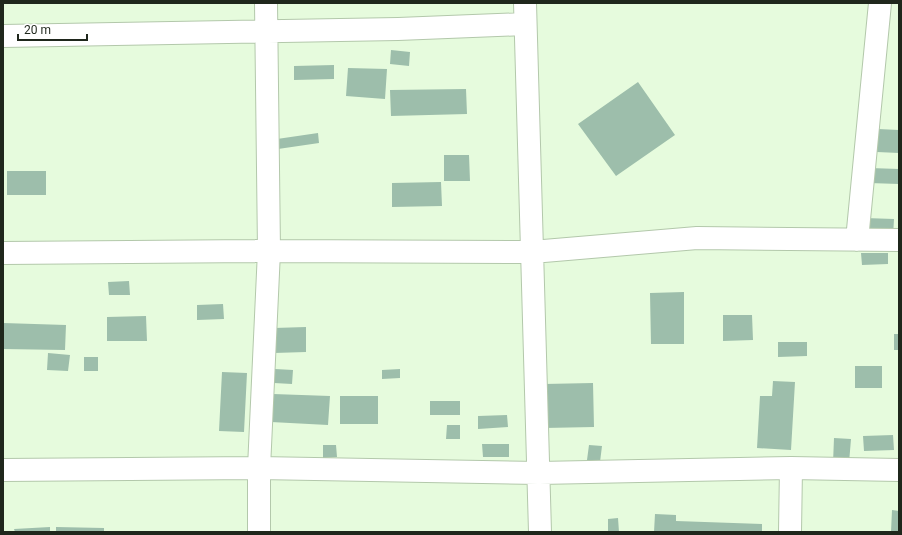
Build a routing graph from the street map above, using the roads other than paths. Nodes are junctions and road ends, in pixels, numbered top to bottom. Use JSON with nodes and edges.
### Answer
{"nodes":[{"id":1,"x":266,"y":3,"type":"edge"},
{"id":2,"x":880,"y":3,"type":"edge"},
{"id":3,"x":525,"y":14,"type":"edge"},
{"id":4,"x":266,"y":32,"type":"junction"},
{"id":5,"x":3,"y":36,"type":"edge"},
{"id":6,"x":857,"y":240,"type":"junction"},
{"id":7,"x":899,"y":240,"type":"edge"},
{"id":8,"x":268,"y":251,"type":"junction"},
{"id":9,"x":532,"y":252,"type":"junction"},
{"id":10,"x":3,"y":253,"type":"edge"},
{"id":11,"x":259,"y":468,"type":"junction"},
{"id":12,"x":791,"y":468,"type":"junction"},
{"id":13,"x":3,"y":470,"type":"edge"},
{"id":14,"x":899,"y":470,"type":"edge"},
{"id":15,"x":538,"y":473,"type":"junction"},
{"id":16,"x":259,"y":532,"type":"edge"},
{"id":17,"x":540,"y":532,"type":"edge"},
{"id":18,"x":790,"y":532,"type":"edge"}],
"edges":[{"from":1,"to":4,"type":"street"},
{"from":2,"to":6,"type":"street"},
{"from":3,"to":4,"type":"street"},
{"from":3,"to":9,"type":"street"},
{"from":4,"to":5,"type":"street"},
{"from":4,"to":8,"type":"street"},
{"from":6,"to":7,"type":"street"},
{"from":6,"to":9,"type":"street"},
{"from":8,"to":9,"type":"street"},
{"from":8,"to":10,"type":"street"},
{"from":8,"to":11,"type":"street"},
{"from":9,"to":15,"type":"street"},
{"from":11,"to":13,"type":"street"},
{"from":11,"to":15,"type":"street"},
{"from":11,"to":16,"type":"street"},
{"from":12,"to":14,"type":"street"},
{"from":12,"to":15,"type":"street"},
{"from":12,"to":18,"type":"street"},
{"from":15,"to":17,"type":"street"}]}
